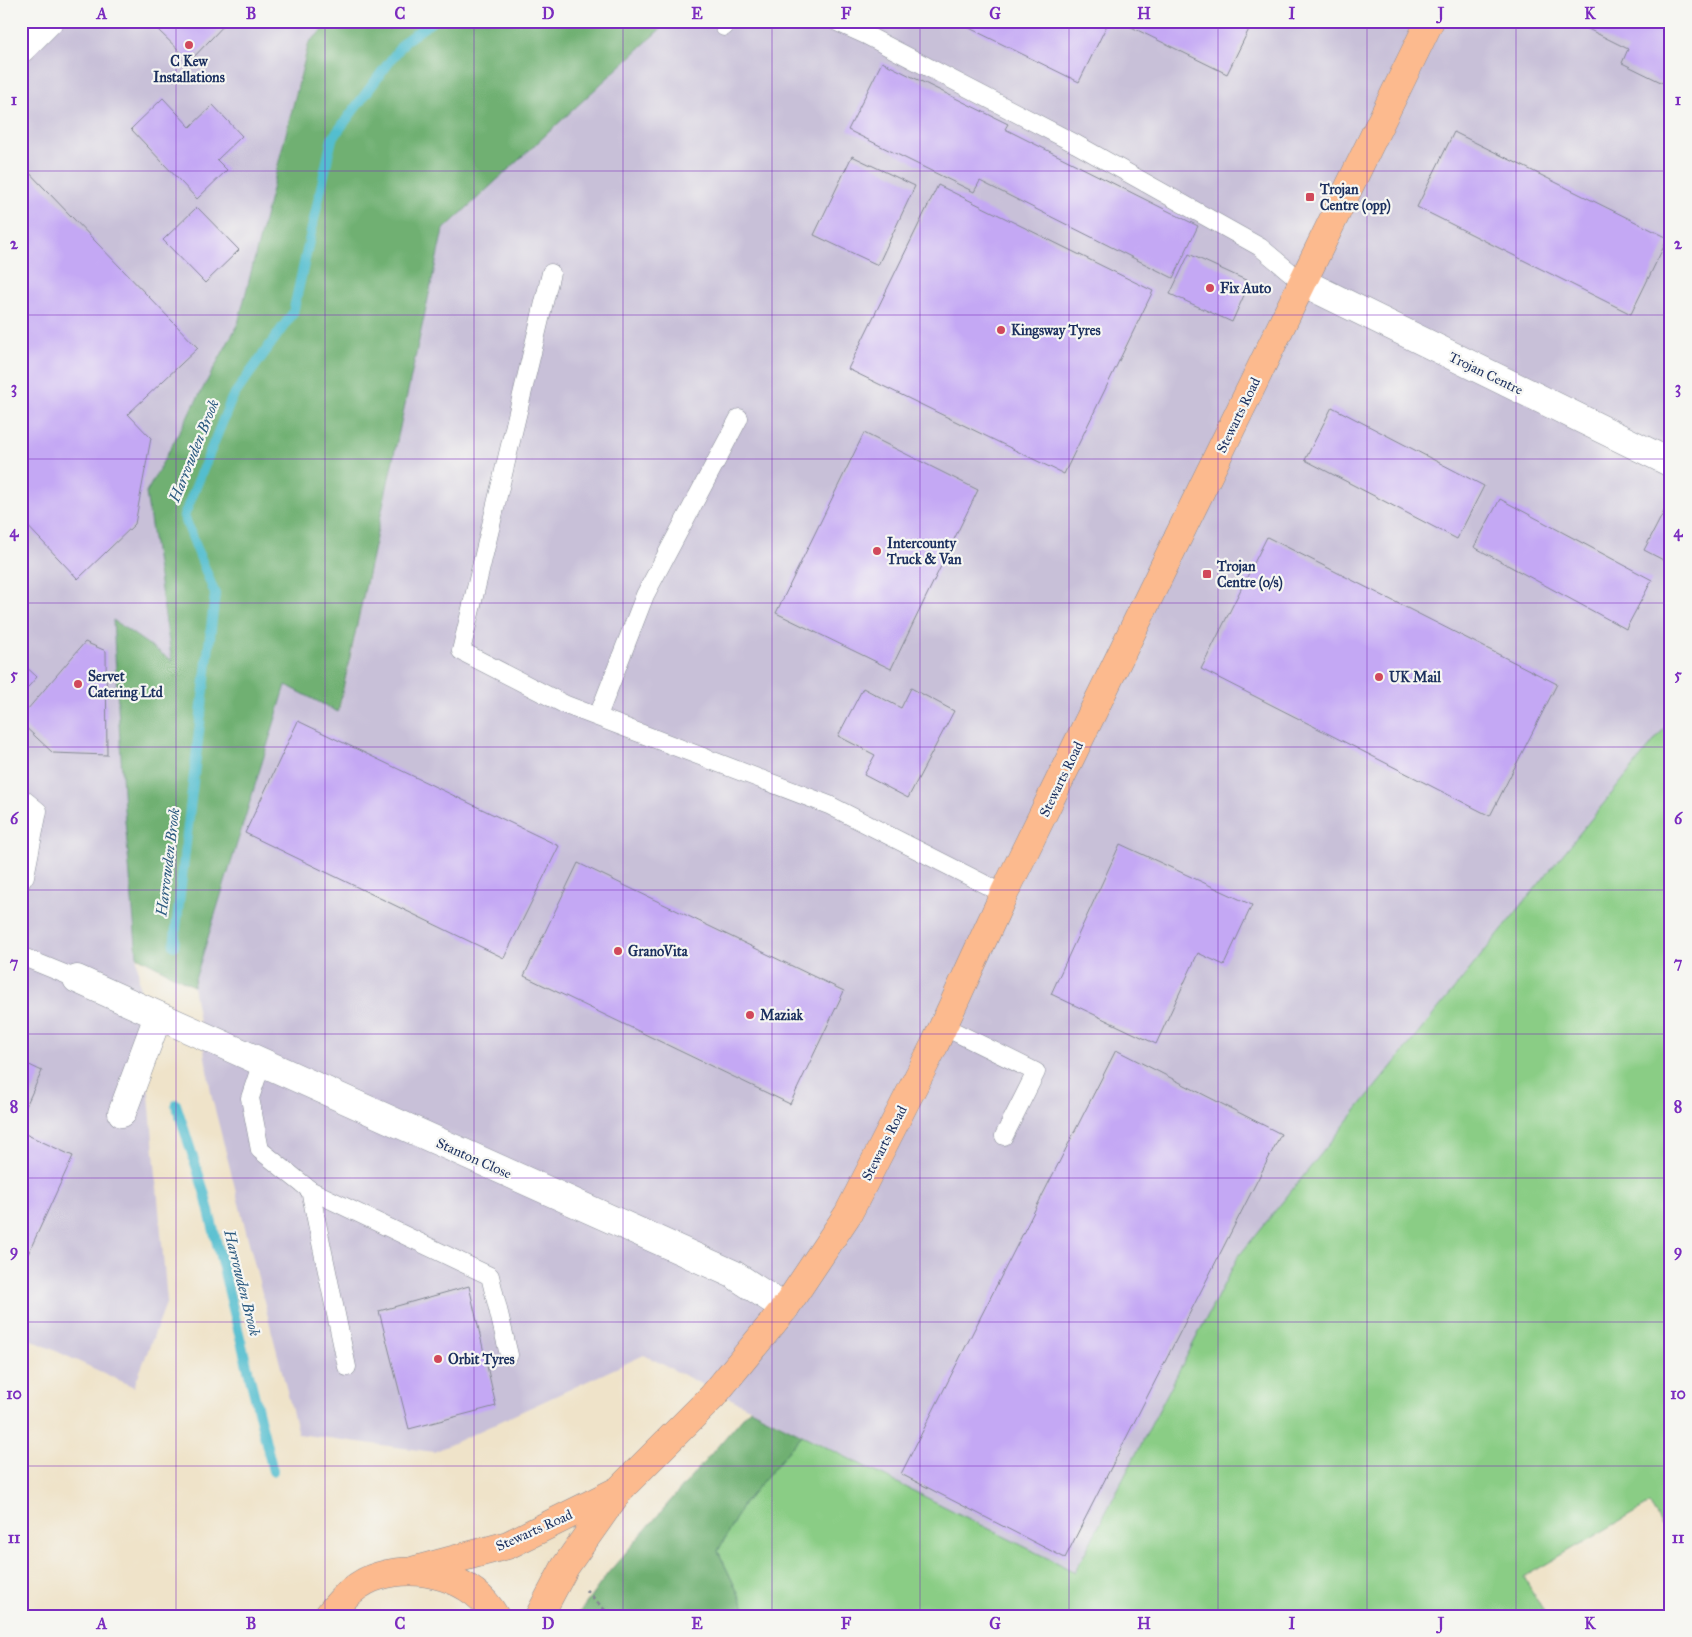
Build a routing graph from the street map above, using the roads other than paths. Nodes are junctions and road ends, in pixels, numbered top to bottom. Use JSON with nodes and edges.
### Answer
{"nodes":[{"id":1,"x":49,"y":21,"type":"edge"},
{"id":2,"x":835,"y":21,"type":"edge"},
{"id":3,"x":1430,"y":21,"type":"edge"},
{"id":4,"x":21,"y":49,"type":"edge"},
{"id":5,"x":551,"y":273,"type":"dead end"},
{"id":6,"x":1302,"y":282,"type":"junction"},
{"id":7,"x":739,"y":418,"type":"dead end"},
{"id":8,"x":1671,"y":463,"type":"edge"},
{"id":9,"x":598,"y":716,"type":"junction"},
{"id":10,"x":21,"y":797,"type":"edge"},
{"id":11,"x":21,"y":882,"type":"edge"},
{"id":12,"x":1004,"y":894,"type":"junction"},
{"id":13,"x":21,"y":956,"type":"edge"},
{"id":14,"x":77,"y":978,"type":"joint"},
{"id":15,"x":158,"y":1016,"type":"junction"},
{"id":16,"x":943,"y":1026,"type":"junction"},
{"id":17,"x":262,"y":1062,"type":"junction"},
{"id":18,"x":122,"y":1113,"type":"dead end"},
{"id":19,"x":1004,"y":1136,"type":"dead end"},
{"id":20,"x":310,"y":1190,"type":"junction"},
{"id":21,"x":785,"y":1308,"type":"junction"},
{"id":22,"x":509,"y":1355,"type":"dead end"},
{"id":23,"x":347,"y":1367,"type":"dead end"},
{"id":24,"x":620,"y":1489,"type":"junction"},
{"id":25,"x":416,"y":1570,"type":"junction"},
{"id":26,"x":328,"y":1616,"type":"edge"},
{"id":27,"x":494,"y":1616,"type":"edge"},
{"id":28,"x":539,"y":1616,"type":"edge"}],
"edges":[{"from":1,"to":4,"type":"street"},
{"from":2,"to":6,"type":"lane"},
{"from":3,"to":6,"type":"main road","name":"Stewarts Road"},
{"from":5,"to":9,"type":"lane"},
{"from":6,"to":8,"type":"street","name":"Trojan Centre"},
{"from":6,"to":12,"type":"main road","name":"Stewarts Road"},
{"from":7,"to":9,"type":"lane"},
{"from":9,"to":12,"type":"lane"},
{"from":10,"to":11,"type":"lane"},
{"from":12,"to":16,"type":"main road","name":"Stewarts Road"},
{"from":13,"to":14,"type":"lane"},
{"from":14,"to":15,"type":"street","name":"Stanton Close"},
{"from":15,"to":17,"type":"street","name":"Stanton Close"},
{"from":15,"to":18,"type":"street"},
{"from":16,"to":19,"type":"lane"},
{"from":16,"to":21,"type":"main road","name":"Stewarts Road"},
{"from":17,"to":20,"type":"lane"},
{"from":17,"to":21,"type":"street","name":"Stanton Close"},
{"from":20,"to":22,"type":"lane"},
{"from":20,"to":23,"type":"lane"},
{"from":21,"to":24,"type":"main road","name":"Stewarts Road"},
{"from":24,"to":25,"type":"main road","name":"Stewarts Road"},
{"from":24,"to":28,"type":"main road","name":"Stewarts Road"},
{"from":25,"to":26,"type":"main road","name":"Stewarts Road"},
{"from":25,"to":27,"type":"main road"}]}
